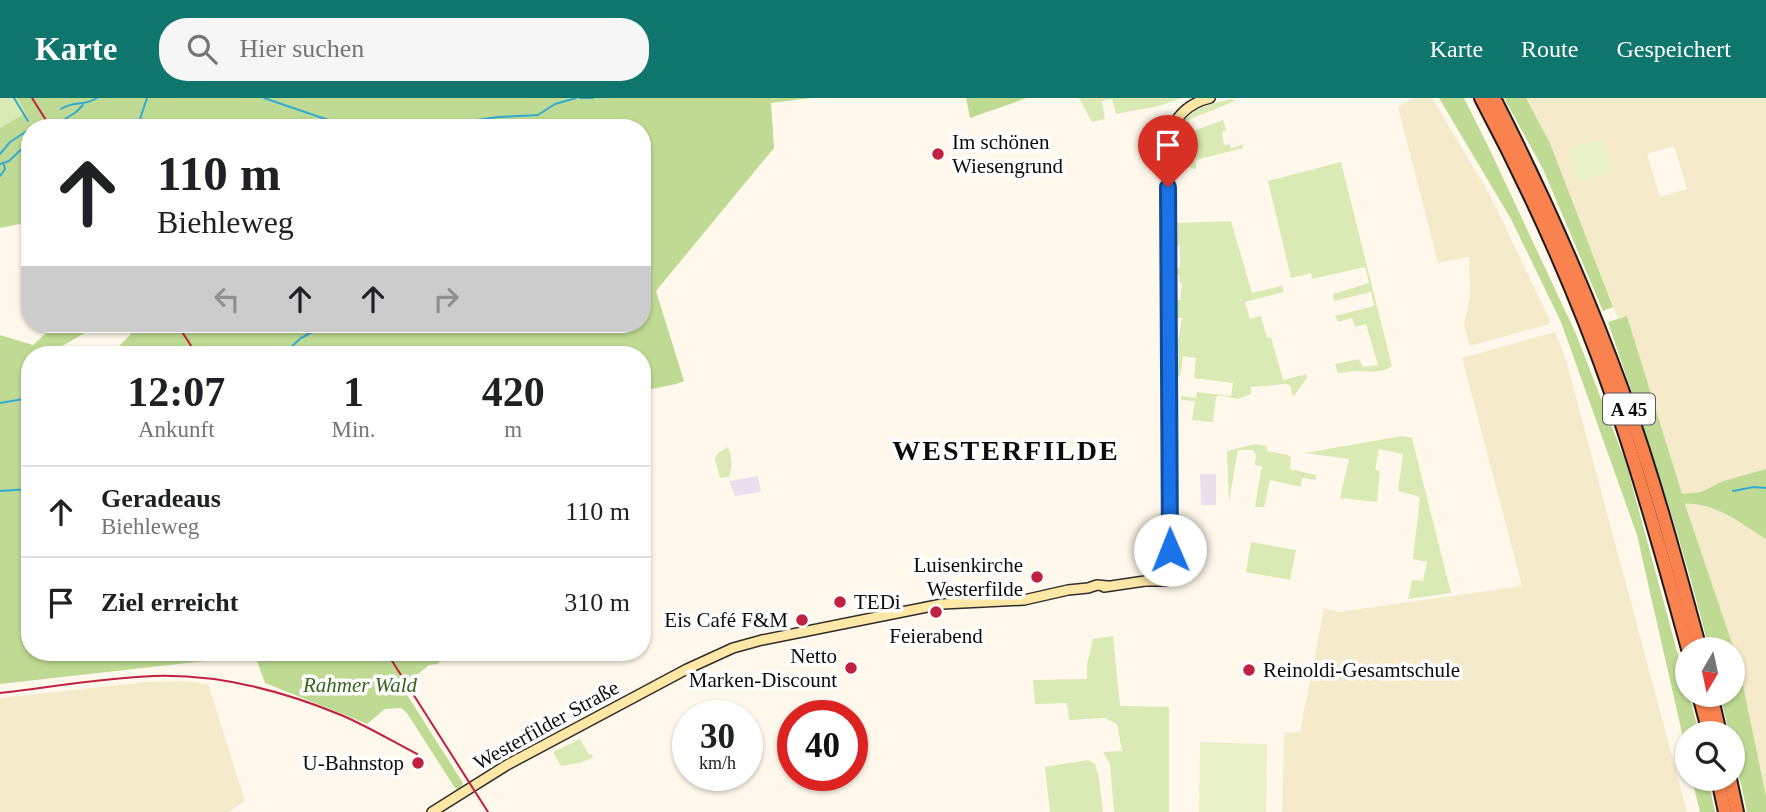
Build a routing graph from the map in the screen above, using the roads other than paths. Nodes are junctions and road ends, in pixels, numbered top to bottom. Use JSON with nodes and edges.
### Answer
{"nodes":[{"id":1,"x":1210,"y":98,"type":"edge"},
{"id":2,"x":1481,"y":98,"type":"edge"},
{"id":3,"x":1494,"y":98,"type":"edge"},
{"id":4,"x":1685,"y":637,"type":"edge"},
{"id":5,"x":1697,"y":637,"type":"edge"},
{"id":6,"x":1721,"y":791,"type":"edge"},
{"id":7,"x":1733,"y":791,"type":"edge"},
{"id":8,"x":432,"y":812,"type":"edge"},
{"id":9,"x":1726,"y":812,"type":"edge"},
{"id":10,"x":1737,"y":812,"type":"edge"}],
"edges":[{"from":1,"to":8,"type":"street","name":"Westerfilder Straße"},
{"from":2,"to":4,"type":"highway","number":"A 45"},
{"from":3,"to":5,"type":"highway","number":"A 45"},
{"from":6,"to":9,"type":"highway"},
{"from":7,"to":10,"type":"highway"}]}
